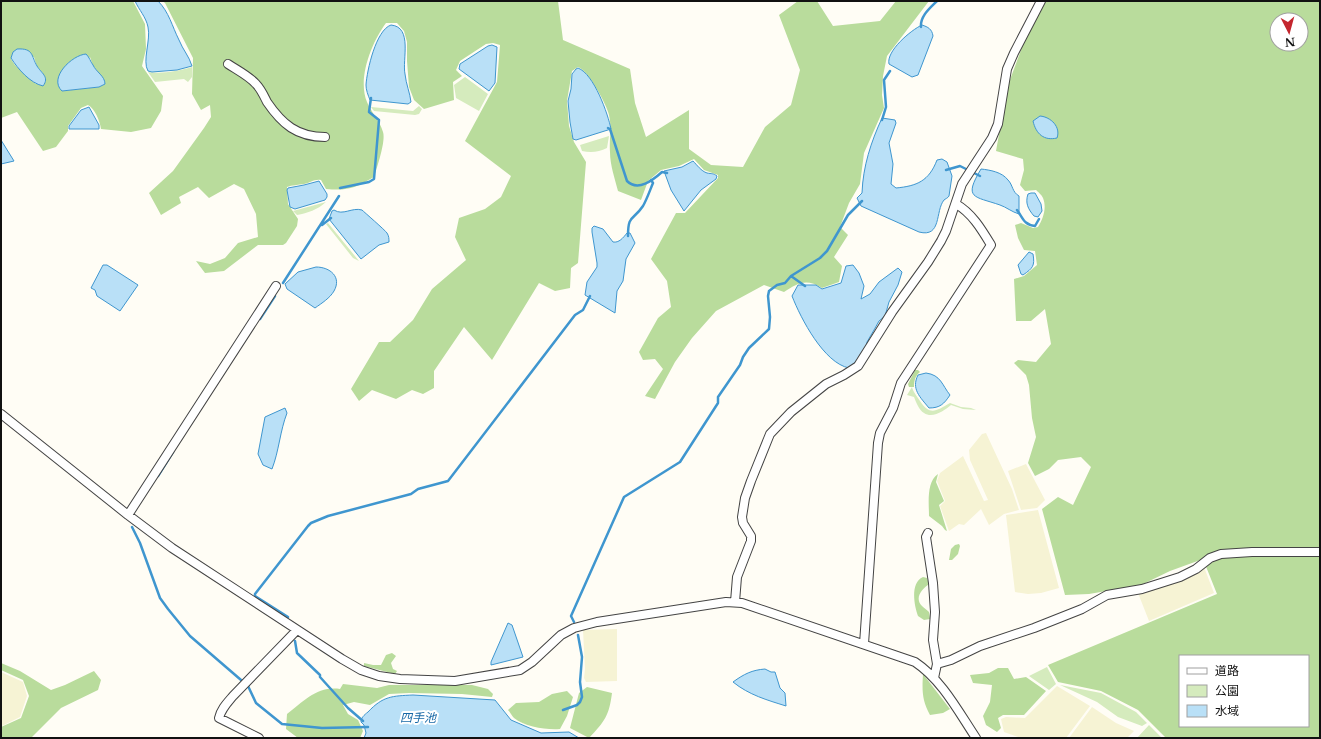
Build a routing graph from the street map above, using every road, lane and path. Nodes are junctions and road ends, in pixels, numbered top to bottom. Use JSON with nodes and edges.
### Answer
{"nodes":[{"id":1,"x":1041,"y":1,"type":"edge"},
{"id":2,"x":228,"y":64,"type":"dead end"},
{"id":3,"x":325,"y":137,"type":"dead end"},
{"id":4,"x":956,"y":204,"type":"junction"},
{"id":5,"x":276,"y":286,"type":"dead end"},
{"id":6,"x":1,"y":414,"type":"edge"},
{"id":7,"x":128,"y":515,"type":"junction"},
{"id":8,"x":928,"y":534,"type":"dead end"},
{"id":9,"x":1320,"y":552,"type":"edge"},
{"id":10,"x":735,"y":602,"type":"junction"},
{"id":11,"x":297,"y":630,"type":"junction"},
{"id":12,"x":864,"y":644,"type":"junction"},
{"id":13,"x":936,"y":664,"type":"junction"},
{"id":14,"x":934,"y":678,"type":"junction"},
{"id":15,"x":259,"y":738,"type":"edge"},
{"id":16,"x":976,"y":738,"type":"edge"}],
"edges":[{"from":1,"to":4,"type":"street"},
{"from":2,"to":3,"type":"street"},
{"from":4,"to":10,"type":"street"},
{"from":4,"to":12,"type":"street"},
{"from":5,"to":7,"type":"street"},
{"from":6,"to":7,"type":"street"},
{"from":7,"to":11,"type":"street"},
{"from":8,"to":13,"type":"street"},
{"from":9,"to":13,"type":"street"},
{"from":10,"to":11,"type":"street"},
{"from":10,"to":12,"type":"street"},
{"from":11,"to":15,"type":"street"},
{"from":12,"to":14,"type":"street"},
{"from":13,"to":14,"type":"street"},
{"from":14,"to":16,"type":"street"}]}
